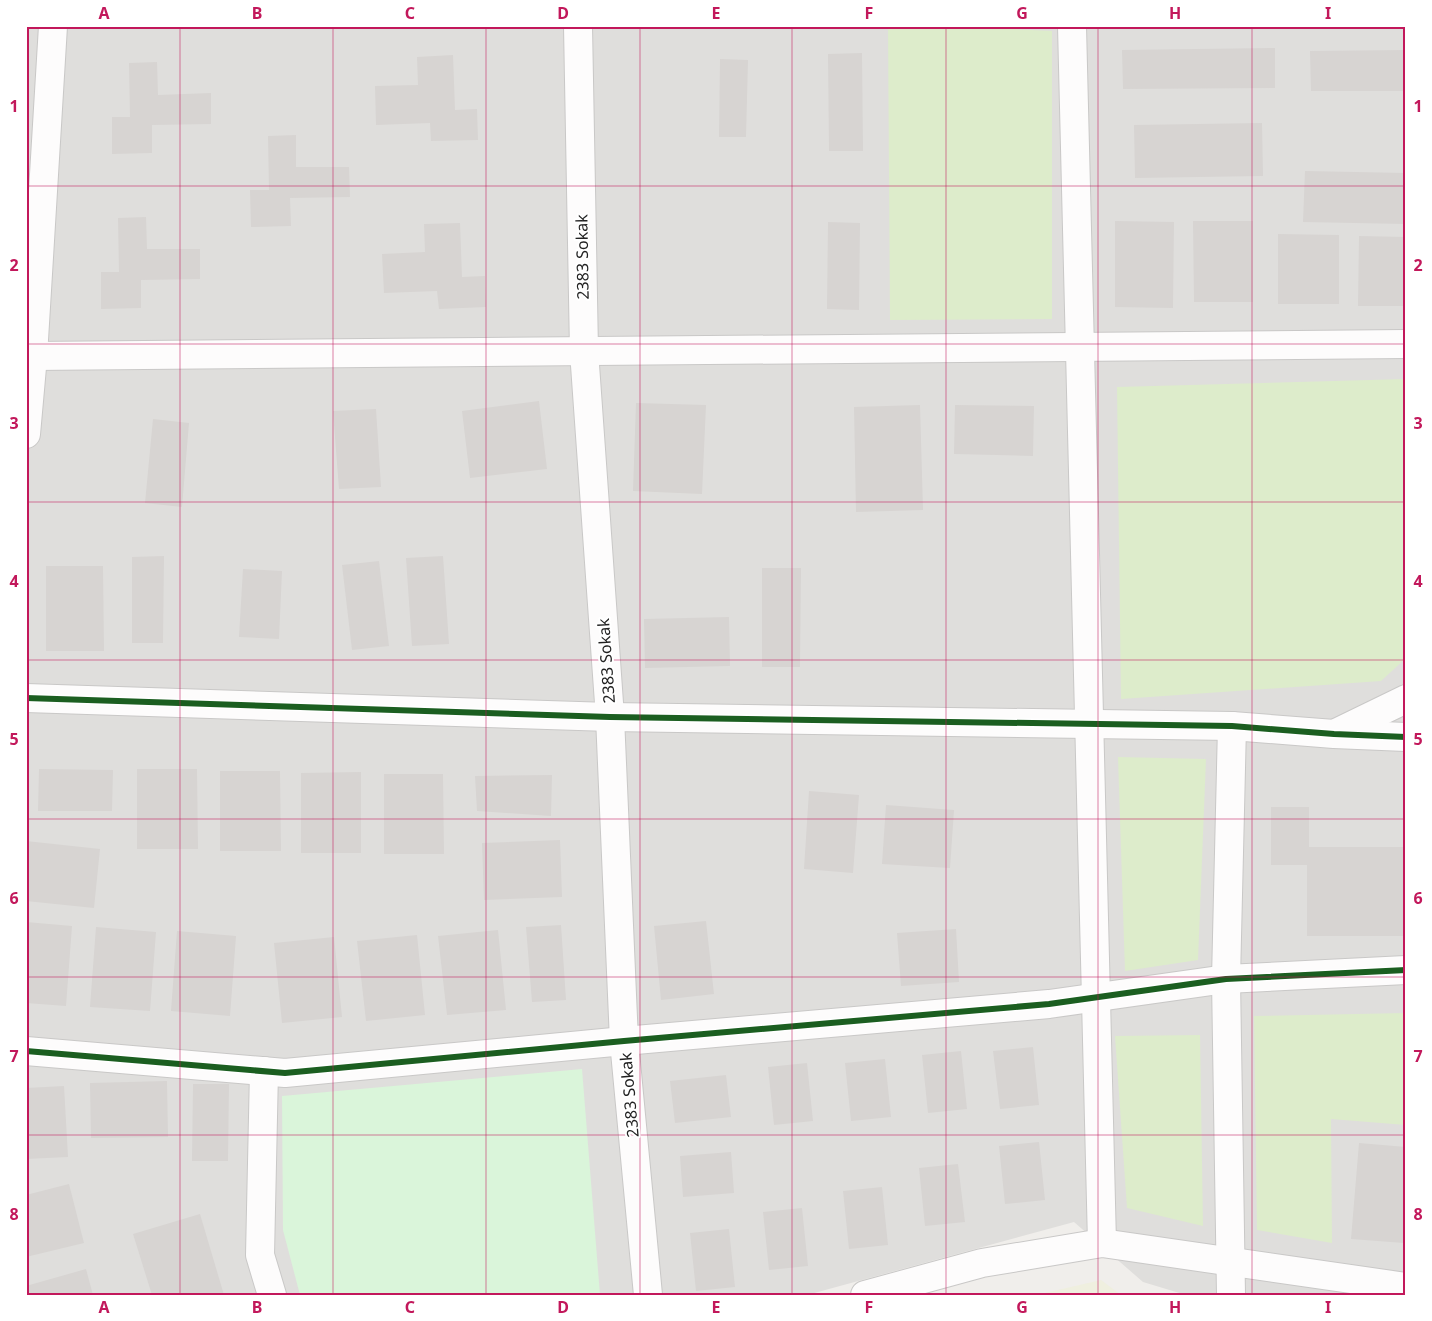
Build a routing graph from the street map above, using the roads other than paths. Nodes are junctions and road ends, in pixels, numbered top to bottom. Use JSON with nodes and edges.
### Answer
{"nodes":[{"id":1,"x":53,"y":26,"type":"edge"},
{"id":2,"x":578,"y":26,"type":"edge"},
{"id":3,"x":1072,"y":26,"type":"edge"},
{"id":4,"x":1406,"y":344,"type":"edge"},
{"id":5,"x":1080,"y":347,"type":"junction"},
{"id":6,"x":584,"y":351,"type":"junction"},
{"id":7,"x":33,"y":356,"type":"junction"},
{"id":8,"x":26,"y":434,"type":"edge"},
{"id":9,"x":26,"y":698,"type":"edge"},
{"id":10,"x":1406,"y":699,"type":"edge"},
{"id":11,"x":610,"y":717,"type":"junction"},
{"id":12,"x":1089,"y":724,"type":"junction"},
{"id":13,"x":1232,"y":726,"type":"junction"},
{"id":14,"x":1334,"y":734,"type":"junction"},
{"id":15,"x":1406,"y":737,"type":"edge"},
{"id":16,"x":1406,"y":970,"type":"edge"},
{"id":17,"x":1226,"y":979,"type":"junction"},
{"id":18,"x":1096,"y":997,"type":"junction"},
{"id":19,"x":624,"y":1041,"type":"junction"},
{"id":20,"x":26,"y":1051,"type":"edge"},
{"id":21,"x":264,"y":1071,"type":"junction"},
{"id":22,"x":1102,"y":1243,"type":"junction"},
{"id":23,"x":1231,"y":1262,"type":"junction"},
{"id":24,"x":1406,"y":1287,"type":"edge"},
{"id":25,"x":272,"y":1295,"type":"edge"},
{"id":26,"x":648,"y":1295,"type":"edge"},
{"id":27,"x":865,"y":1295,"type":"edge"},
{"id":28,"x":1231,"y":1295,"type":"edge"}],
"edges":[{"from":1,"to":7,"type":"street"},
{"from":2,"to":6,"type":"street","name":"2383 Sokak"},
{"from":3,"to":5,"type":"street"},
{"from":4,"to":5,"type":"street"},
{"from":5,"to":6,"type":"street"},
{"from":5,"to":12,"type":"street"},
{"from":6,"to":7,"type":"street"},
{"from":6,"to":11,"type":"street","name":"2383 Sokak"},
{"from":7,"to":8,"type":"street"},
{"from":9,"to":11,"type":"street"},
{"from":10,"to":14,"type":"street"},
{"from":11,"to":12,"type":"street"},
{"from":11,"to":19,"type":"street","name":"2383 Sokak"},
{"from":12,"to":13,"type":"street"},
{"from":12,"to":18,"type":"street"},
{"from":13,"to":14,"type":"street"},
{"from":13,"to":17,"type":"street"},
{"from":14,"to":15,"type":"street"},
{"from":16,"to":17,"type":"street"},
{"from":17,"to":18,"type":"street"},
{"from":17,"to":23,"type":"street"},
{"from":18,"to":19,"type":"street"},
{"from":18,"to":22,"type":"street"},
{"from":19,"to":21,"type":"street"},
{"from":19,"to":26,"type":"street","name":"2383 Sokak"},
{"from":20,"to":21,"type":"street"},
{"from":21,"to":25,"type":"street"},
{"from":22,"to":23,"type":"street"},
{"from":22,"to":27,"type":"street"},
{"from":23,"to":24,"type":"street"},
{"from":23,"to":28,"type":"street"}]}
